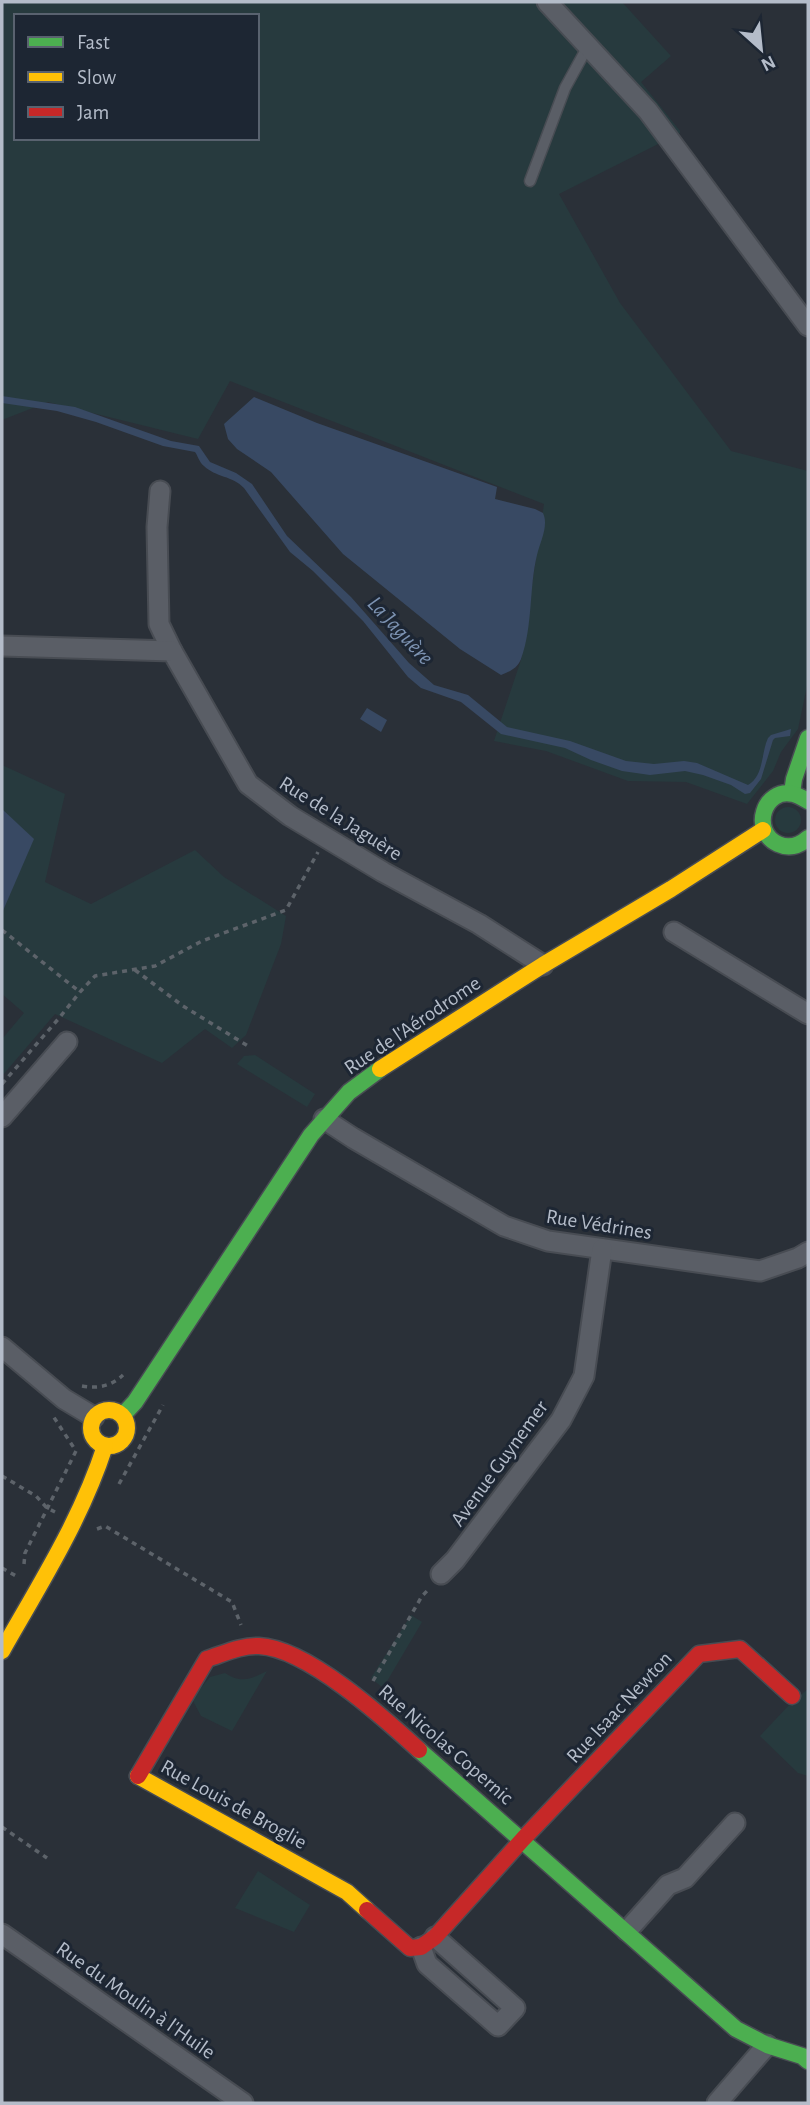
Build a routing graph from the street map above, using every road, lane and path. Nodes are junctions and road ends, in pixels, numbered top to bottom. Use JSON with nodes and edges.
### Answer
{"nodes":[{"id":1,"x":547,"y":2,"type":"edge"},
{"id":2,"x":588,"y":46,"type":"junction"},
{"id":3,"x":530,"y":181,"type":"dead end"},
{"id":4,"x":808,"y":326,"type":"edge"},
{"id":5,"x":160,"y":491,"type":"dead end"},
{"id":6,"x":2,"y":646,"type":"edge"},
{"id":7,"x":172,"y":651,"type":"junction"},
{"id":8,"x":808,"y":738,"type":"edge"},
{"id":9,"x":792,"y":793,"type":"junction"},
{"id":10,"x":808,"y":801,"type":"edge"},
{"id":11,"x":763,"y":830,"type":"junction"},
{"id":12,"x":326,"y":838,"type":"junction"},
{"id":13,"x":807,"y":843,"type":"edge"},
{"id":14,"x":2,"y":930,"type":"edge"},
{"id":15,"x":674,"y":932,"type":"dead end"},
{"id":16,"x":543,"y":965,"type":"junction"},
{"id":17,"x":135,"y":970,"type":"junction"},
{"id":18,"x":80,"y":992,"type":"junction"},
{"id":19,"x":808,"y":1014,"type":"edge"},
{"id":20,"x":67,"y":1042,"type":"dead end"},
{"id":21,"x":248,"y":1046,"type":"dead end"},
{"id":22,"x":2,"y":1084,"type":"edge"},
{"id":23,"x":2,"y":1117,"type":"edge"},
{"id":24,"x":324,"y":1119,"type":"junction"},
{"id":25,"x":602,"y":1249,"type":"junction"},
{"id":26,"x":808,"y":1252,"type":"edge"},
{"id":27,"x":2,"y":1347,"type":"edge"},
{"id":28,"x":166,"y":1400,"type":"dead end"},
{"id":29,"x":52,"y":1415,"type":"dead end"},
{"id":30,"x":123,"y":1415,"type":"junction"},
{"id":31,"x":94,"y":1417,"type":"junction"},
{"id":32,"x":104,"y":1446,"type":"junction"},
{"id":33,"x":2,"y":1476,"type":"edge"},
{"id":34,"x":113,"y":1495,"type":"dead end"},
{"id":35,"x":47,"y":1508,"type":"junction"},
{"id":36,"x":100,"y":1518,"type":"dead end"},
{"id":37,"x":24,"y":1566,"type":"dead end"},
{"id":38,"x":2,"y":1568,"type":"edge"},
{"id":39,"x":441,"y":1574,"type":"joint"},
{"id":40,"x":23,"y":1580,"type":"dead end"},
{"id":41,"x":249,"y":1647,"type":"junction"},
{"id":42,"x":2,"y":1651,"type":"edge"},
{"id":43,"x":792,"y":1696,"type":"dead end"},
{"id":44,"x":361,"y":1699,"type":"junction"},
{"id":45,"x":735,"y":1823,"type":"dead end"},
{"id":46,"x":2,"y":1827,"type":"edge"},
{"id":47,"x":523,"y":1839,"type":"junction"},
{"id":48,"x":47,"y":1858,"type":"dead end"},
{"id":49,"x":626,"y":1931,"type":"junction"},
{"id":50,"x":2,"y":1934,"type":"edge"},
{"id":51,"x":428,"y":1942,"type":"junction"},
{"id":52,"x":767,"y":2045,"type":"junction"},
{"id":53,"x":806,"y":2056,"type":"edge"},
{"id":54,"x":243,"y":2103,"type":"edge"},
{"id":55,"x":717,"y":2103,"type":"edge"}],
"edges":[{"from":1,"to":2,"type":"street"},
{"from":2,"to":3,"type":"lane"},
{"from":2,"to":4,"type":"street"},
{"from":5,"to":7,"type":"street","name":"Rue de la Jaguère"},
{"from":6,"to":7,"type":"street"},
{"from":7,"to":12,"type":"street","name":"Rue de la Jaguère"},
{"from":8,"to":9,"type":"street"},
{"from":9,"to":10,"type":"street"},
{"from":9,"to":11,"type":"street"},
{"from":11,"to":13,"type":"street"},
{"from":11,"to":16,"type":"street","name":"Rue de l'Aérodrome"},
{"from":12,"to":16,"type":"street","name":"Rue de la Jaguère"},
{"from":12,"to":17,"type":"path"},
{"from":14,"to":18,"type":"path"},
{"from":15,"to":19,"type":"street"},
{"from":16,"to":24,"type":"street","name":"Rue de l'Aérodrome"},
{"from":17,"to":18,"type":"path"},
{"from":17,"to":21,"type":"path"},
{"from":18,"to":22,"type":"path"},
{"from":20,"to":23,"type":"street"},
{"from":24,"to":25,"type":"street","name":"Rue Védrines"},
{"from":24,"to":30,"type":"street","name":"Rue de l'Aérodrome"},
{"from":25,"to":26,"type":"street","name":"Rue Védrines"},
{"from":25,"to":39,"type":"street","name":"Avenue Guynemer"},
{"from":27,"to":31,"type":"street"},
{"from":28,"to":34,"type":"path"},
{"from":29,"to":35,"type":"path"},
{"from":30,"to":31,"type":"street"},
{"from":30,"to":32,"type":"street"},
{"from":31,"to":32,"type":"street"},
{"from":32,"to":42,"type":"street"},
{"from":33,"to":35,"type":"path"},
{"from":35,"to":37,"type":"path"},
{"from":36,"to":41,"type":"path"},
{"from":38,"to":40,"type":"path"},
{"from":39,"to":44,"type":"path"},
{"from":41,"to":44,"type":"street","name":"Rue Nicolas Copernic"},
{"from":41,"to":51,"type":"street","name":"Rue Louis de Broglie"},
{"from":43,"to":47,"type":"street","name":"Rue Isaac Newton"},
{"from":44,"to":47,"type":"street","name":"Rue Nicolas Copernic"},
{"from":45,"to":49,"type":"street"},
{"from":46,"to":48,"type":"path"},
{"from":47,"to":49,"type":"street","name":"Rue Nicolas Copernic"},
{"from":47,"to":51,"type":"street"},
{"from":49,"to":52,"type":"street","name":"Rue Nicolas Copernic"},
{"from":50,"to":54,"type":"street","name":"Rue du Moulin à l'Huile"},
{"from":51,"to":51,"type":"street","name":"Rue Louis de Broglie"},
{"from":52,"to":53,"type":"street","name":"Rue Nicolas Copernic"},
{"from":52,"to":55,"type":"street"}]}
